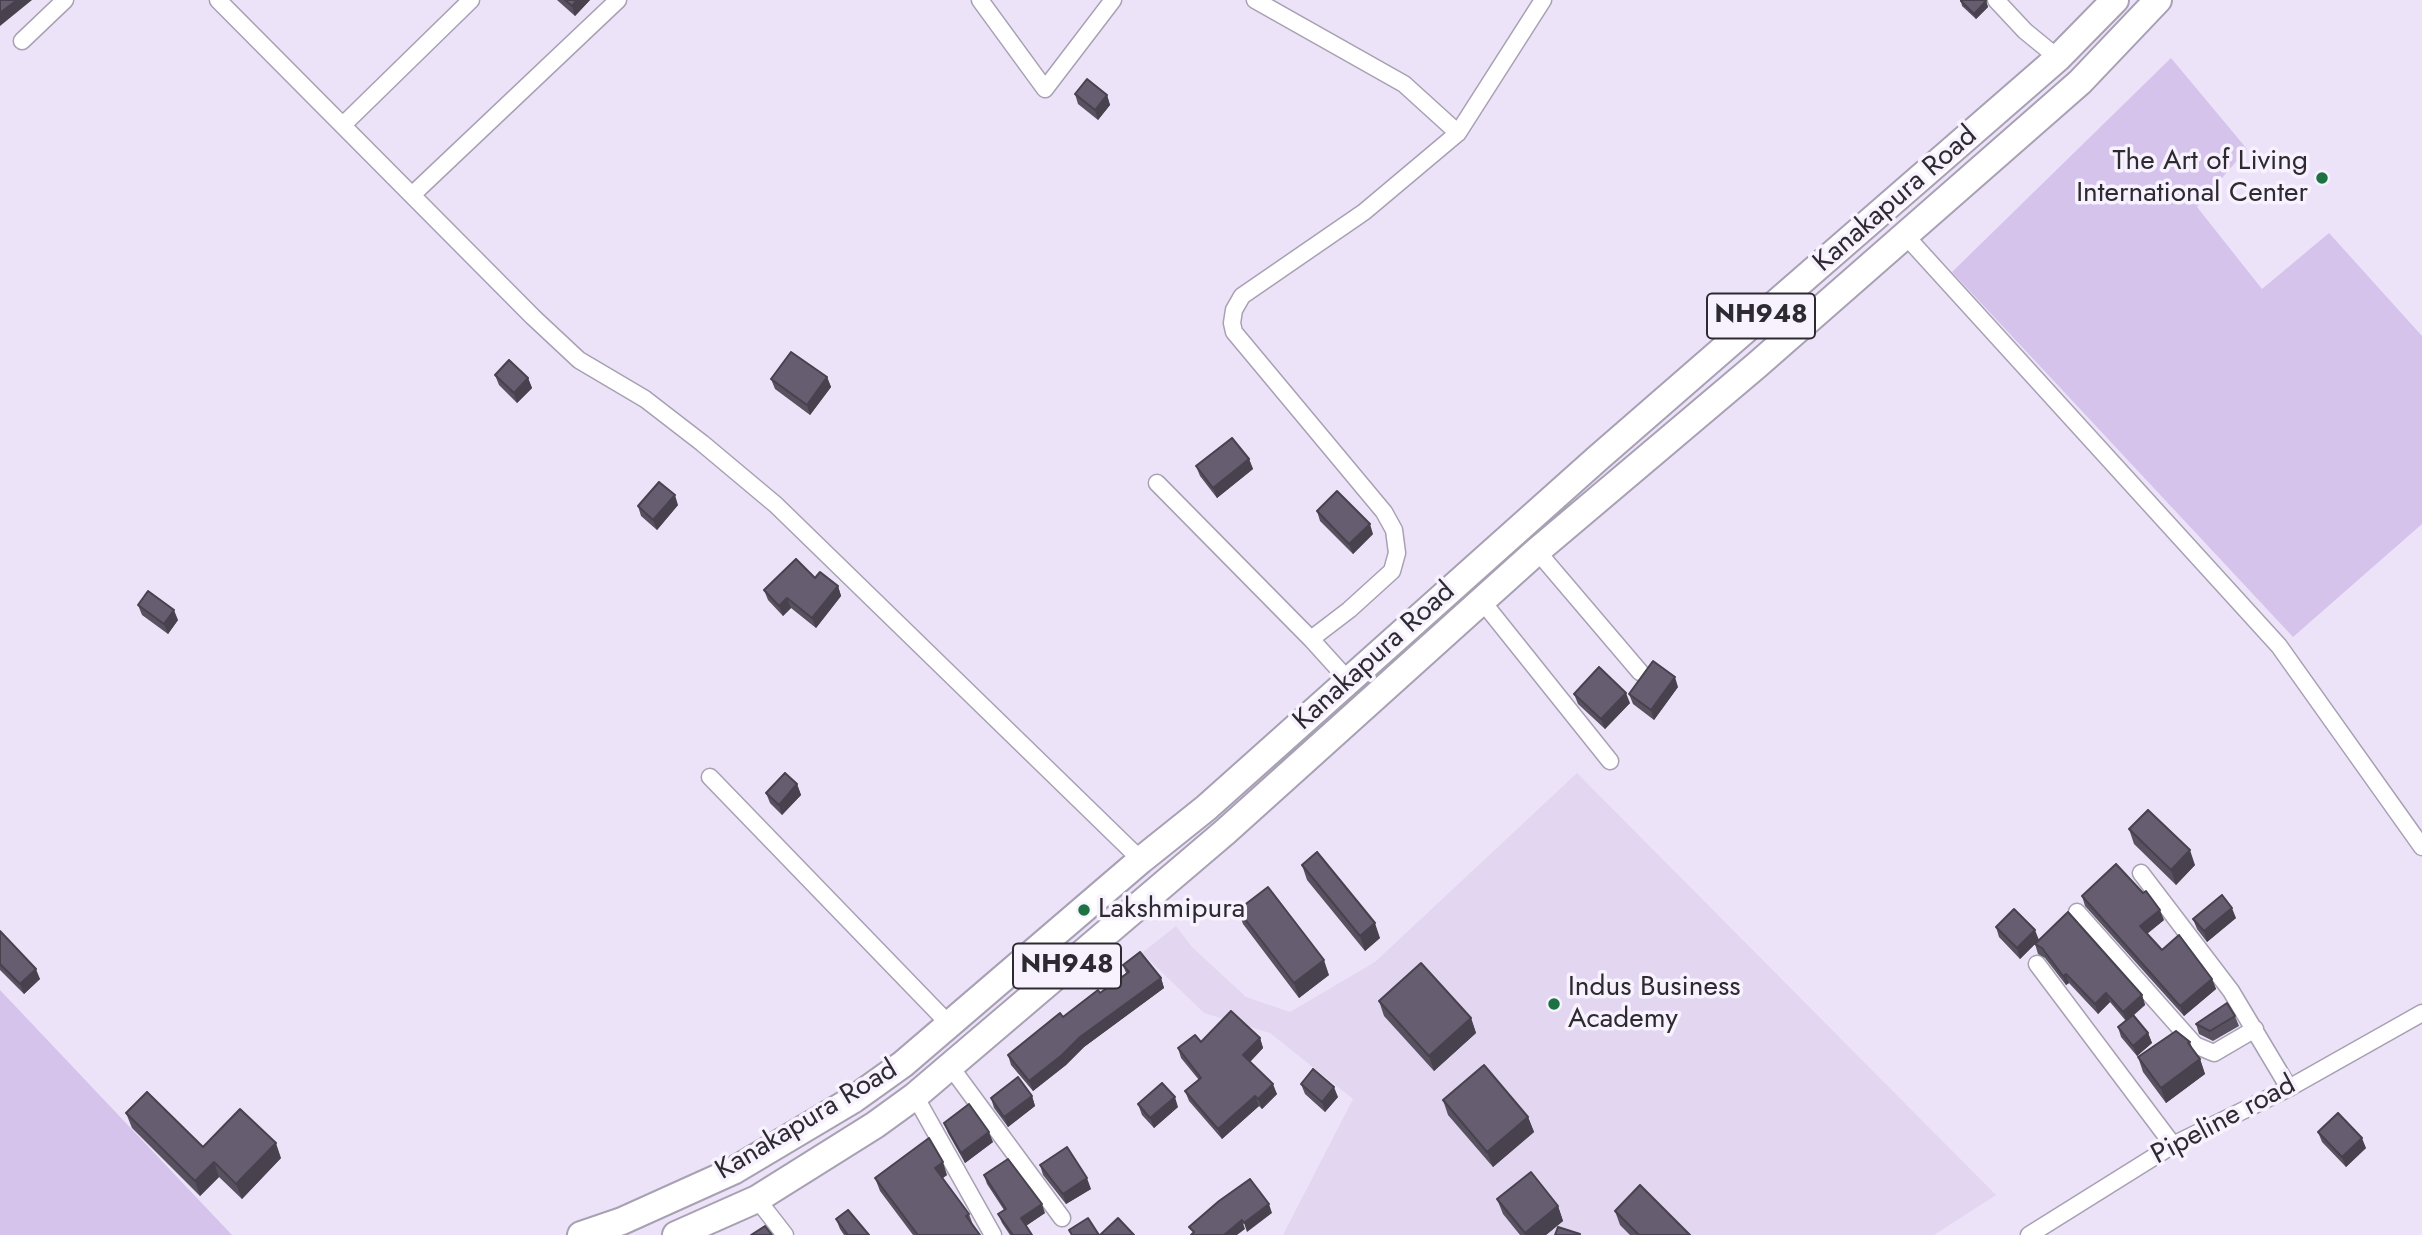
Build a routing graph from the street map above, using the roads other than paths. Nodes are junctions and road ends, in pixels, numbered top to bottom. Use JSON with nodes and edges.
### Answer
{"nodes":[{"id":1,"x":65,"y":0,"type":"edge"},
{"id":2,"x":218,"y":0,"type":"edge"},
{"id":3,"x":471,"y":0,"type":"edge"},
{"id":4,"x":618,"y":0,"type":"edge"},
{"id":5,"x":980,"y":0,"type":"edge"},
{"id":6,"x":1113,"y":0,"type":"edge"},
{"id":7,"x":1255,"y":0,"type":"edge"},
{"id":8,"x":1543,"y":0,"type":"edge"},
{"id":9,"x":1996,"y":0,"type":"edge"},
{"id":10,"x":2115,"y":0,"type":"edge"},
{"id":11,"x":2158,"y":0,"type":"edge"},
{"id":12,"x":22,"y":41,"type":"dead end"},
{"id":13,"x":2058,"y":58,"type":"junction"},
{"id":14,"x":343,"y":125,"type":"junction"},
{"id":15,"x":1458,"y":133,"type":"junction"},
{"id":16,"x":412,"y":195,"type":"junction"},
{"id":17,"x":1905,"y":234,"type":"junction"},
{"id":18,"x":1157,"y":483,"type":"dead end"},
{"id":19,"x":1537,"y":551,"type":"junction"},
{"id":20,"x":1482,"y":601,"type":"junction"},
{"id":21,"x":1406,"y":631,"type":"junction"},
{"id":22,"x":1311,"y":639,"type":"junction"},
{"id":23,"x":1425,"y":652,"type":"junction"},
{"id":24,"x":1640,"y":672,"type":"dead end"},
{"id":25,"x":1349,"y":681,"type":"junction"},
{"id":26,"x":1610,"y":761,"type":"dead end"},
{"id":27,"x":710,"y":777,"type":"dead end"},
{"id":28,"x":2422,"y":847,"type":"edge"},
{"id":29,"x":1141,"y":860,"type":"junction"},
{"id":30,"x":2141,"y":873,"type":"dead end"},
{"id":31,"x":2077,"y":912,"type":"dead end"},
{"id":32,"x":2037,"y":964,"type":"dead end"},
{"id":33,"x":2422,"y":1013,"type":"edge"},
{"id":34,"x":949,"y":1024,"type":"junction"},
{"id":35,"x":2255,"y":1029,"type":"junction"},
{"id":36,"x":950,"y":1066,"type":"junction"},
{"id":37,"x":2289,"y":1088,"type":"junction"},
{"id":38,"x":915,"y":1096,"type":"junction"},
{"id":39,"x":2173,"y":1144,"type":"junction"},
{"id":40,"x":757,"y":1199,"type":"junction"},
{"id":41,"x":1062,"y":1218,"type":"dead end"},
{"id":42,"x":581,"y":1235,"type":"edge"},
{"id":43,"x":676,"y":1235,"type":"edge"},
{"id":44,"x":785,"y":1235,"type":"edge"},
{"id":45,"x":993,"y":1235,"type":"edge"},
{"id":46,"x":2029,"y":1235,"type":"edge"}],
"edges":[{"from":1,"to":12,"type":"street"},
{"from":2,"to":14,"type":"street"},
{"from":3,"to":14,"type":"street"},
{"from":4,"to":16,"type":"street"},
{"from":5,"to":6,"type":"street"},
{"from":7,"to":15,"type":"street"},
{"from":8,"to":15,"type":"street"},
{"from":9,"to":13,"type":"street"},
{"from":10,"to":13,"type":"highway","name":"Kanakapura Road","number":"NH948"},
{"from":11,"to":17,"type":"highway","name":"Kanakapura Road","number":"NH948"},
{"from":13,"to":21,"type":"highway","name":"Kanakapura Road","number":"NH948"},
{"from":14,"to":16,"type":"street"},
{"from":15,"to":22,"type":"street"},
{"from":16,"to":29,"type":"street"},
{"from":17,"to":19,"type":"highway","name":"Kanakapura Road","number":"NH948"},
{"from":17,"to":28,"type":"street"},
{"from":18,"to":22,"type":"street"},
{"from":19,"to":20,"type":"highway","name":"Kanakapura Road","number":"NH948"},
{"from":19,"to":24,"type":"street"},
{"from":20,"to":23,"type":"highway","name":"Kanakapura Road","number":"NH948"},
{"from":20,"to":26,"type":"street"},
{"from":21,"to":23,"type":"highway"},
{"from":21,"to":25,"type":"highway","name":"Kanakapura Road","number":"NH948"},
{"from":22,"to":25,"type":"street"},
{"from":23,"to":36,"type":"highway","name":"Kanakapura Road","number":"NH948"},
{"from":25,"to":29,"type":"highway","name":"Kanakapura Road","number":"NH948"},
{"from":27,"to":34,"type":"street"},
{"from":29,"to":34,"type":"highway","name":"Kanakapura Road","number":"NH948"},
{"from":30,"to":35,"type":"street"},
{"from":31,"to":35,"type":"street"},
{"from":32,"to":39,"type":"street"},
{"from":33,"to":37,"type":"street","name":"Pipeline road"},
{"from":34,"to":42,"type":"highway","name":"Kanakapura Road","number":"NH948"},
{"from":35,"to":37,"type":"street"},
{"from":36,"to":38,"type":"highway","name":"Kanakapura Road","number":"NH948"},
{"from":36,"to":41,"type":"street"},
{"from":37,"to":39,"type":"street","name":"Pipeline road"},
{"from":38,"to":40,"type":"highway","name":"Kanakapura Road","number":"NH948"},
{"from":38,"to":45,"type":"street"},
{"from":39,"to":46,"type":"street","name":"Pipeline road"},
{"from":40,"to":43,"type":"highway","name":"Kanakapura Road","number":"NH948"},
{"from":40,"to":44,"type":"street"}]}
